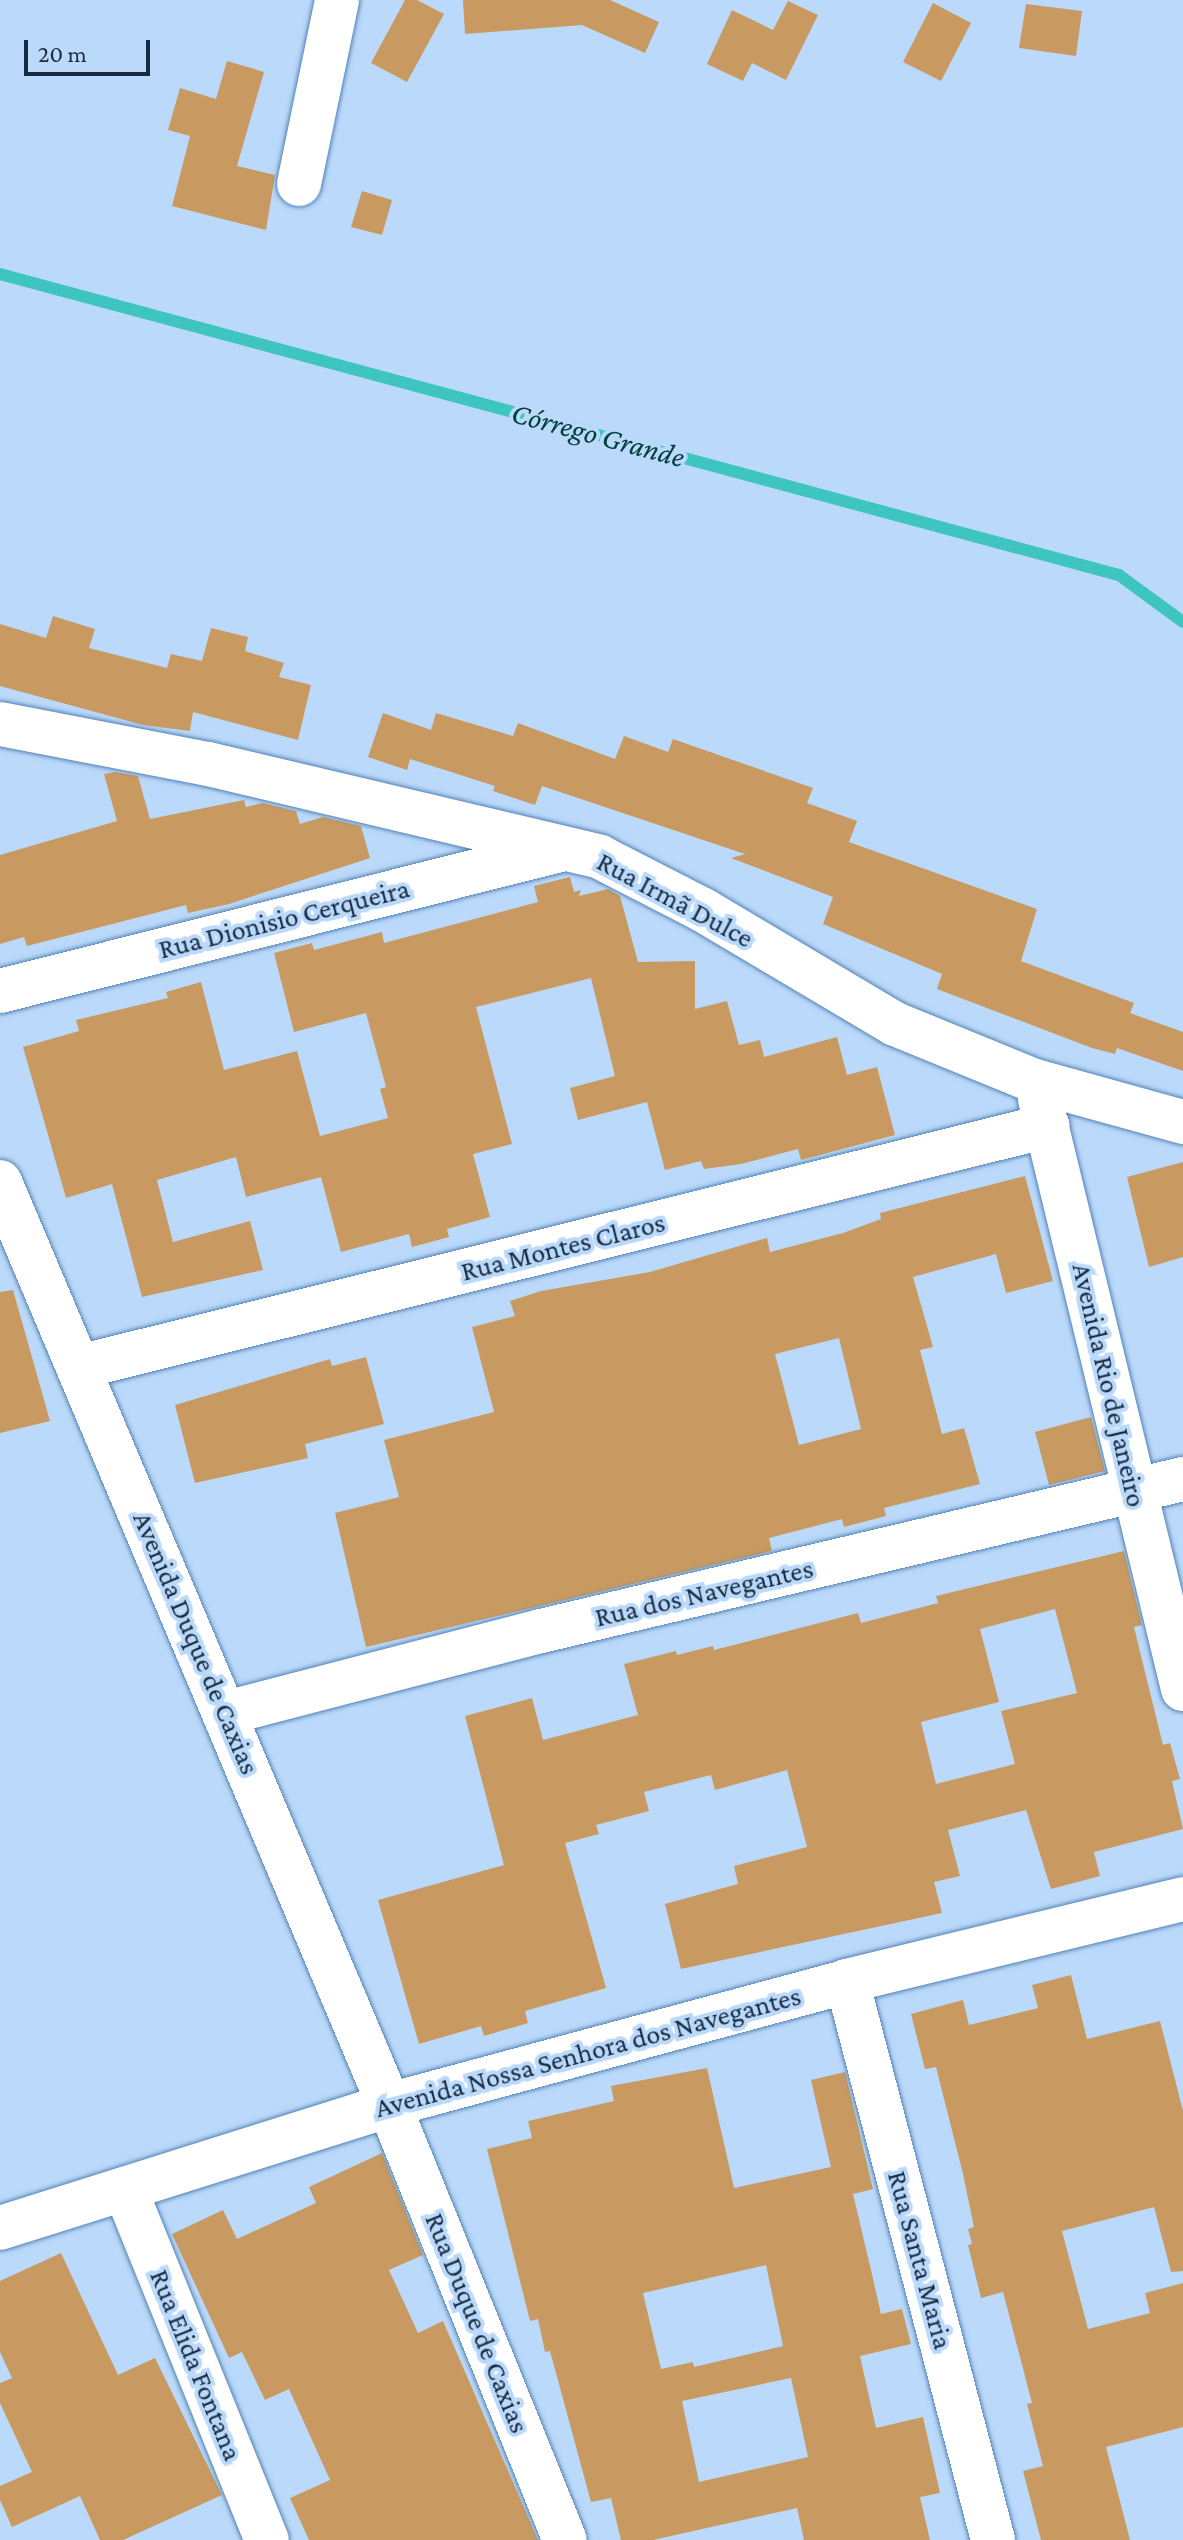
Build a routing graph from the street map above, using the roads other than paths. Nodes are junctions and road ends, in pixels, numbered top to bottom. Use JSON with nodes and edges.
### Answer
{"nodes":[{"id":1,"x":337,"y":0,"type":"edge"},
{"id":2,"x":299,"y":184,"type":"dead end"},
{"id":3,"x":0,"y":724,"type":"edge"},
{"id":4,"x":569,"y":847,"type":"junction"},
{"id":5,"x":0,"y":991,"type":"edge"},
{"id":6,"x":1035,"y":1081,"type":"junction"},
{"id":7,"x":1183,"y":1122,"type":"edge"},
{"id":8,"x":1047,"y":1126,"type":"junction"},
{"id":9,"x":5,"y":1209,"type":"edge"},
{"id":10,"x":79,"y":1367,"type":"junction"},
{"id":11,"x":1183,"y":1479,"type":"edge"},
{"id":12,"x":1134,"y":1492,"type":"junction"},
{"id":13,"x":1183,"y":1689,"type":"edge"},
{"id":14,"x":226,"y":1713,"type":"junction"},
{"id":15,"x":1183,"y":1899,"type":"edge"},
{"id":16,"x":847,"y":1981,"type":"junction"},
{"id":17,"x":389,"y":2105,"type":"junction"},
{"id":18,"x":125,"y":2189,"type":"junction"},
{"id":19,"x":0,"y":2228,"type":"edge"},
{"id":20,"x":267,"y":2540,"type":"edge"},
{"id":21,"x":565,"y":2540,"type":"edge"},
{"id":22,"x":993,"y":2540,"type":"edge"}],
"edges":[{"from":1,"to":2,"type":"street"},
{"from":3,"to":4,"type":"street","name":"Rua Irmã Dulce"},
{"from":4,"to":5,"type":"street","name":"Rua Dionisio Cerqueira"},
{"from":4,"to":6,"type":"street","name":"Rua Irmã Dulce"},
{"from":6,"to":7,"type":"street","name":"Rua Irmã Dulce"},
{"from":6,"to":8,"type":"street","name":"Avenida Rio de Janeiro"},
{"from":8,"to":10,"type":"street","name":"Rua Montes Claros"},
{"from":8,"to":12,"type":"street","name":"Avenida Rio de Janeiro"},
{"from":9,"to":10,"type":"street","name":"Avenida Duque de Caxias"},
{"from":10,"to":14,"type":"street","name":"Avenida Duque de Caxias"},
{"from":11,"to":12,"type":"street","name":"Rua dos Navegantes"},
{"from":12,"to":13,"type":"street","name":"Avenida Rio de Janeiro"},
{"from":12,"to":14,"type":"street","name":"Rua dos Navegantes"},
{"from":14,"to":17,"type":"street","name":"Avenida Duque de Caxias"},
{"from":15,"to":16,"type":"street","name":"Avenida Nossa Senhora dos Navegantes"},
{"from":16,"to":17,"type":"street","name":"Avenida Nossa Senhora dos Navegantes"},
{"from":16,"to":22,"type":"street","name":"Rua Santa Maria"},
{"from":17,"to":18,"type":"street","name":"Avenida Nossa Senhora dos Navegantes"},
{"from":17,"to":21,"type":"street","name":"Rua Duque de Caxias"},
{"from":18,"to":19,"type":"street","name":"Avenida Nossa Senhora dos Navegantes"},
{"from":18,"to":20,"type":"street","name":"Rua Elida Fontana"}]}
